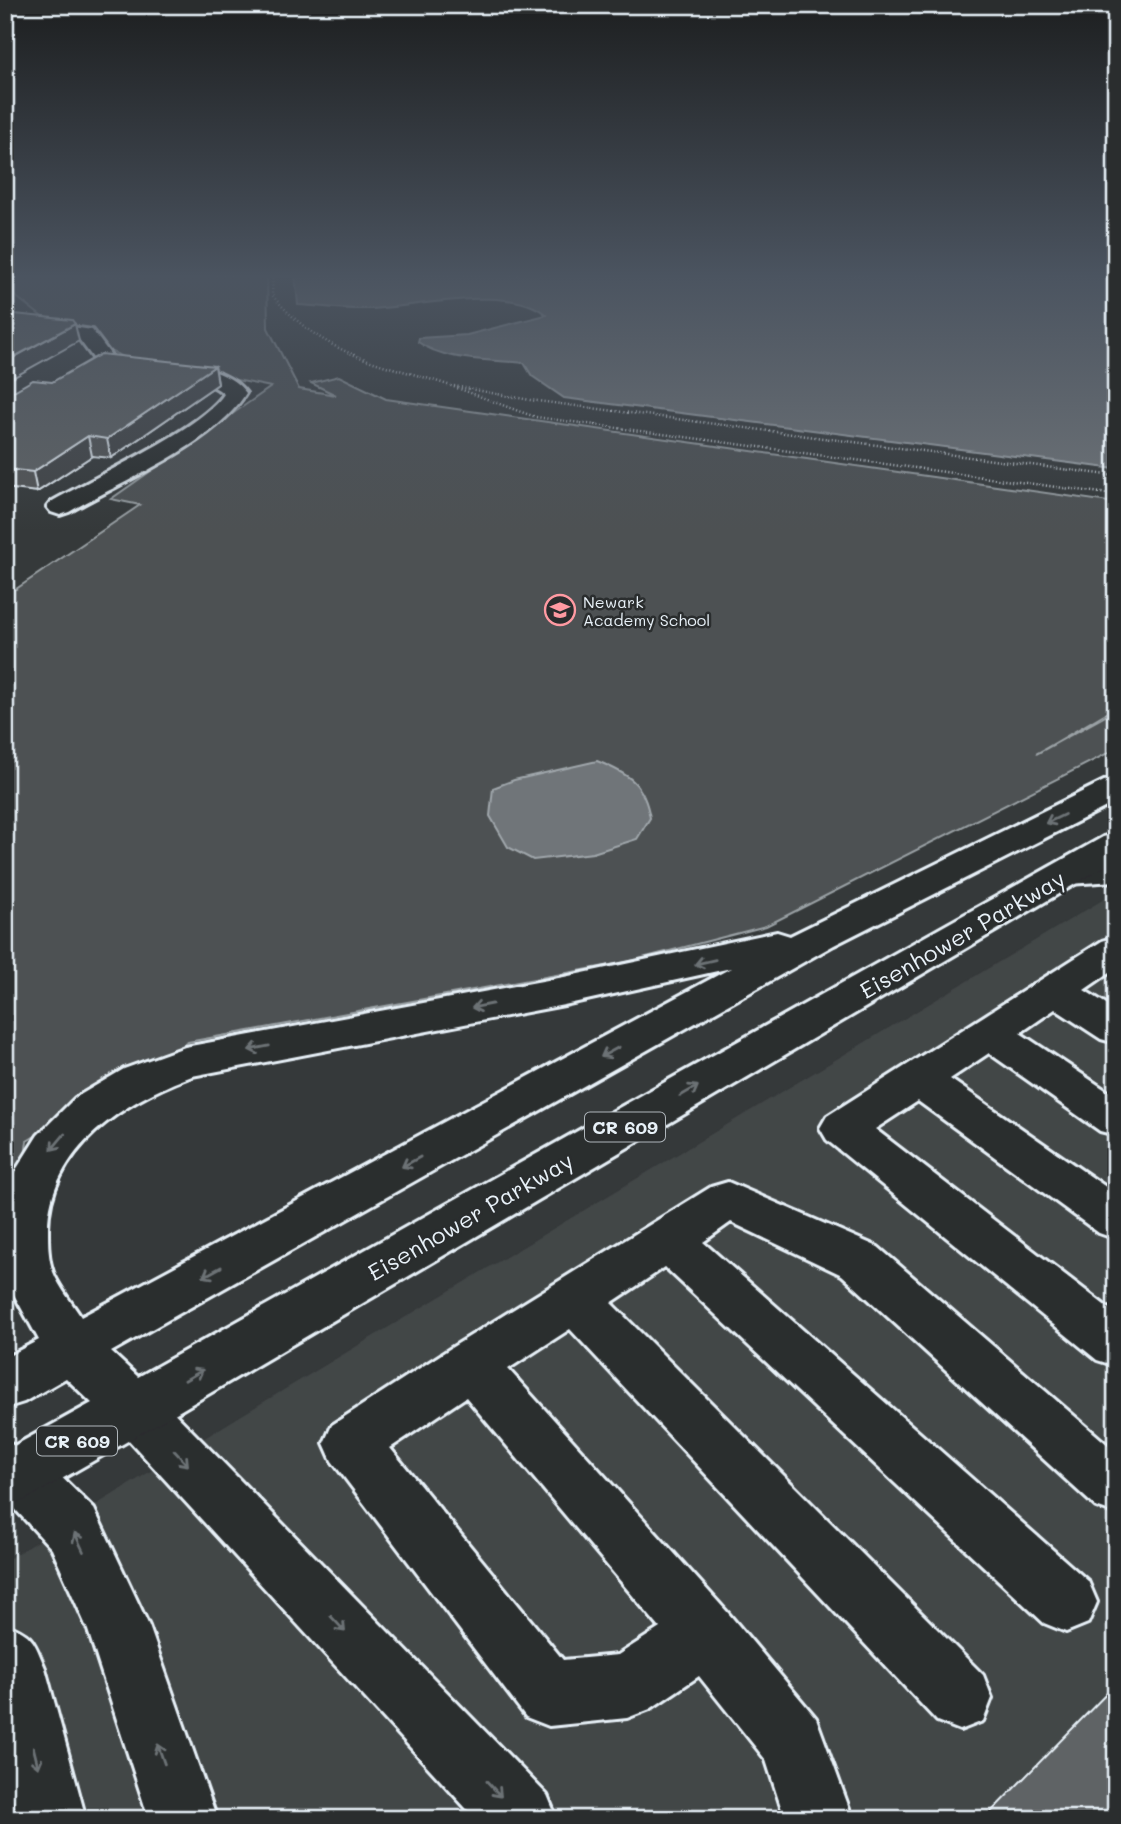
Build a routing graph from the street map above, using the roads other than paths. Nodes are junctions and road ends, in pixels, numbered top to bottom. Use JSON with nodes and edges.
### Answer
{"nodes":[{"id":1,"x":105,"y":360,"type":"edge"},
{"id":2,"x":60,"y":507,"type":"dead end"},
{"id":3,"x":1116,"y":788,"type":"edge"},
{"id":4,"x":1116,"y":845,"type":"edge"},
{"id":5,"x":1116,"y":870,"type":"edge"},
{"id":6,"x":1068,"y":873,"type":"junction"},
{"id":7,"x":820,"y":936,"type":"junction"},
{"id":8,"x":1115,"y":952,"type":"edge"},
{"id":9,"x":1054,"y":990,"type":"junction"},
{"id":10,"x":1116,"y":1029,"type":"edge"},
{"id":11,"x":990,"y":1033,"type":"junction"},
{"id":12,"x":919,"y":1079,"type":"junction"},
{"id":13,"x":1116,"y":1119,"type":"edge"},
{"id":14,"x":1116,"y":1220,"type":"edge"},
{"id":15,"x":668,"y":1240,"type":"junction"},
{"id":16,"x":576,"y":1300,"type":"junction"},
{"id":17,"x":1116,"y":1345,"type":"edge"},
{"id":18,"x":73,"y":1348,"type":"junction"},
{"id":19,"x":470,"y":1364,"type":"junction"},
{"id":20,"x":5,"y":1385,"type":"edge"},
{"id":21,"x":135,"y":1409,"type":"junction"},
{"id":22,"x":10,"y":1474,"type":"edge"},
{"id":23,"x":1116,"y":1488,"type":"edge"},
{"id":24,"x":1066,"y":1602,"type":"dead end"},
{"id":25,"x":706,"y":1635,"type":"junction"},
{"id":26,"x":5,"y":1656,"type":"edge"},
{"id":27,"x":960,"y":1698,"type":"dead end"},
{"id":28,"x":52,"y":1819,"type":"edge"},
{"id":29,"x":183,"y":1819,"type":"edge"},
{"id":30,"x":523,"y":1819,"type":"edge"},
{"id":31,"x":819,"y":1819,"type":"edge"}],
"edges":[{"from":1,"to":2,"type":"main road"},
{"from":3,"to":7,"type":"main road","one_way":true},
{"from":4,"to":6,"type":"main road","name":"Eisenhower Parkway","number":"CR 609"},
{"from":5,"to":6,"type":"main road"},
{"from":21,"to":6,"type":"main road","name":"Eisenhower Parkway","number":"CR 609","one_way":true},
{"from":7,"to":18,"type":"main road","one_way":true},
{"from":7,"to":18,"type":"main road","one_way":true},
{"from":8,"to":9,"type":"main road"},
{"from":9,"to":10,"type":"main road"},
{"from":9,"to":11,"type":"main road"},
{"from":11,"to":12,"type":"main road"},
{"from":11,"to":13,"type":"main road"},
{"from":12,"to":14,"type":"main road"},
{"from":12,"to":17,"type":"main road"},
{"from":15,"to":16,"type":"main road"},
{"from":15,"to":23,"type":"main road"},
{"from":15,"to":24,"type":"main road"},
{"from":16,"to":19,"type":"main road"},
{"from":16,"to":27,"type":"main road"},
{"from":18,"to":20,"type":"main road"},
{"from":18,"to":21,"type":"main road"},
{"from":19,"to":25,"type":"main road"},
{"from":19,"to":25,"type":"main road"},
{"from":21,"to":22,"type":"main road","name":"Eisenhower Parkway","number":"CR 609"},
{"from":21,"to":30,"type":"main road","one_way":true},
{"from":29,"to":22,"type":"main road","one_way":true},
{"from":25,"to":31,"type":"main road"},
{"from":26,"to":28,"type":"main road","one_way":true}]}
